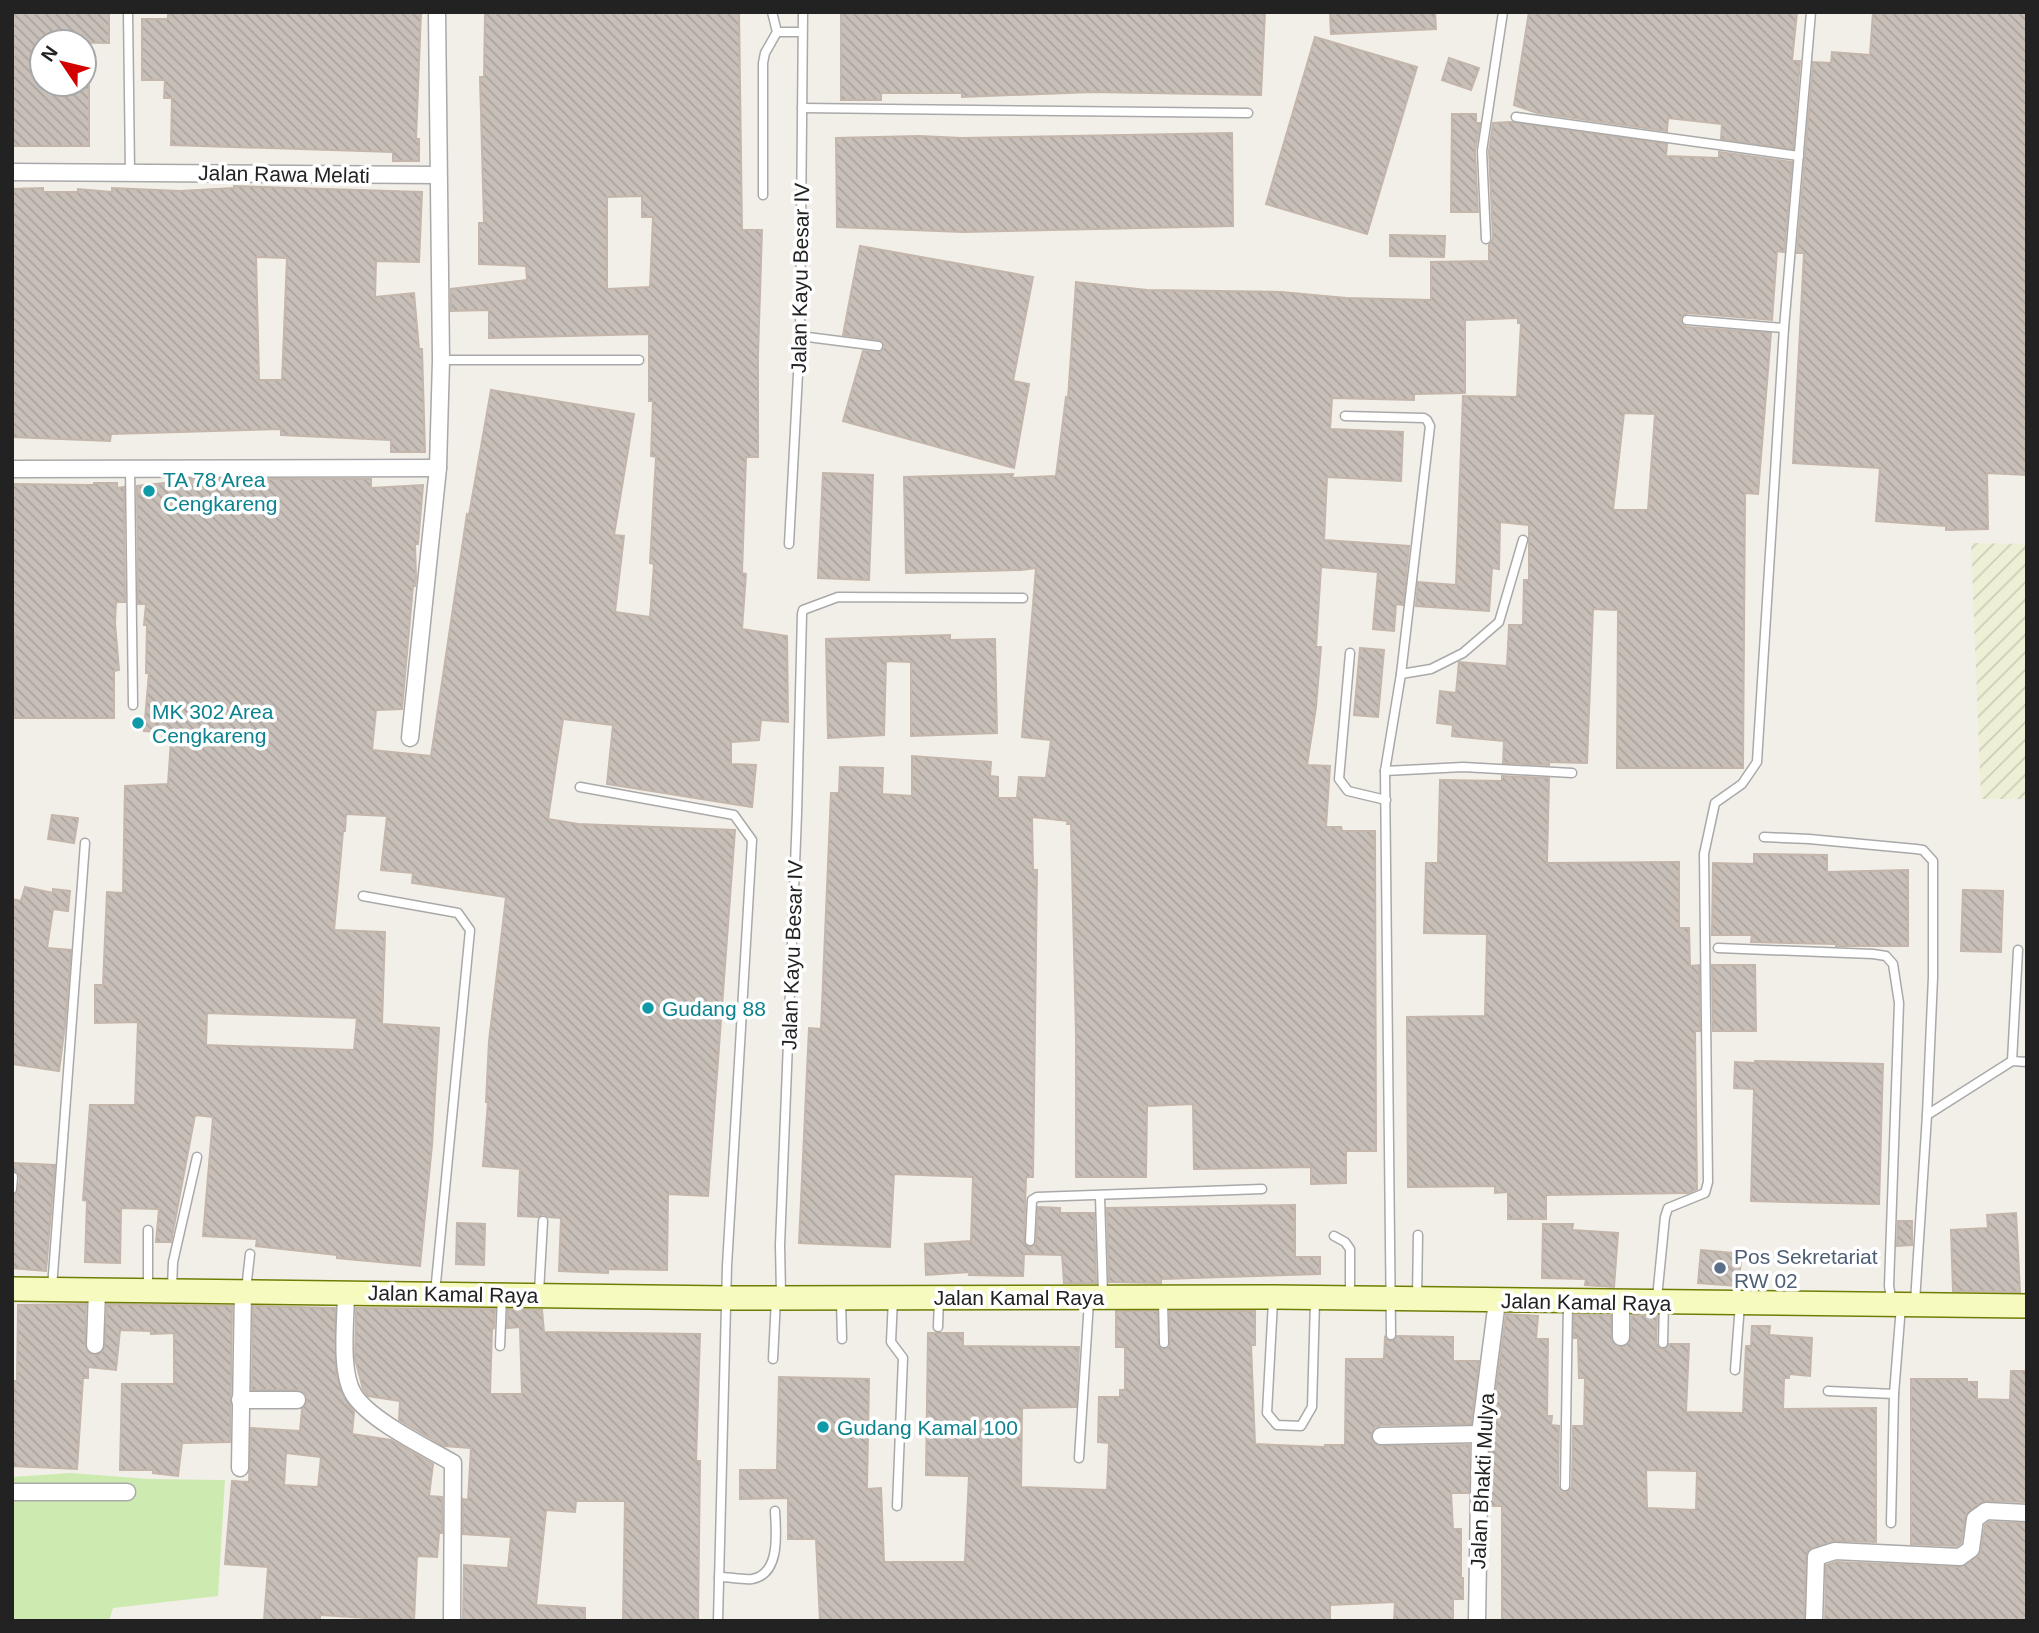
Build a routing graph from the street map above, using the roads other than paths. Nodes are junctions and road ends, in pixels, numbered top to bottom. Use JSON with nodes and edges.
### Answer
{"nodes":[{"id":1,"x":128,"y":12,"type":"edge"},
{"id":2,"x":436,"y":12,"type":"edge"},
{"id":3,"x":772,"y":12,"type":"edge"},
{"id":4,"x":803,"y":12,"type":"edge"},
{"id":5,"x":1503,"y":12,"type":"edge"},
{"id":6,"x":1811,"y":12,"type":"edge"},
{"id":7,"x":777,"y":32,"type":"junction"},
{"id":8,"x":802,"y":32,"type":"junction"},
{"id":9,"x":802,"y":108,"type":"junction"},
{"id":10,"x":1248,"y":113,"type":"dead end"},
{"id":11,"x":1516,"y":117,"type":"dead end"},
{"id":12,"x":1798,"y":156,"type":"junction"},
{"id":13,"x":12,"y":172,"type":"edge"},
{"id":14,"x":130,"y":173,"type":"junction"},
{"id":15,"x":438,"y":176,"type":"junction"},
{"id":16,"x":763,"y":195,"type":"dead end"},
{"id":17,"x":1486,"y":239,"type":"dead end"},
{"id":18,"x":1687,"y":320,"type":"dead end"},
{"id":19,"x":1784,"y":328,"type":"junction"},
{"id":20,"x":800,"y":336,"type":"junction"},
{"id":21,"x":878,"y":346,"type":"dead end"},
{"id":22,"x":441,"y":360,"type":"junction"},
{"id":23,"x":639,"y":360,"type":"dead end"},
{"id":24,"x":1345,"y":416,"type":"dead end"},
{"id":25,"x":12,"y":468,"type":"edge"},
{"id":26,"x":130,"y":468,"type":"junction"},
{"id":27,"x":438,"y":468,"type":"junction"},
{"id":28,"x":1523,"y":540,"type":"dead end"},
{"id":29,"x":789,"y":544,"type":"dead end"},
{"id":30,"x":1023,"y":598,"type":"dead end"},
{"id":31,"x":1350,"y":653,"type":"dead end"},
{"id":32,"x":1401,"y":674,"type":"junction"},
{"id":33,"x":133,"y":705,"type":"dead end"},
{"id":34,"x":410,"y":738,"type":"dead end"},
{"id":35,"x":1385,"y":771,"type":"junction"},
{"id":36,"x":1572,"y":774,"type":"dead end"},
{"id":37,"x":580,"y":787,"type":"dead end"},
{"id":38,"x":1386,"y":800,"type":"junction"},
{"id":39,"x":1764,"y":837,"type":"dead end"},
{"id":40,"x":85,"y":844,"type":"dead end"},
{"id":41,"x":363,"y":896,"type":"dead end"},
{"id":42,"x":1718,"y":948,"type":"dead end"},
{"id":43,"x":2018,"y":950,"type":"dead end"},
{"id":44,"x":2012,"y":1061,"type":"junction"},
{"id":45,"x":2027,"y":1062,"type":"edge"},
{"id":46,"x":1927,"y":1115,"type":"junction"},
{"id":47,"x":197,"y":1157,"type":"dead end"},
{"id":48,"x":13,"y":1177,"type":"edge"},
{"id":49,"x":12,"y":1189,"type":"edge"},
{"id":50,"x":1262,"y":1189,"type":"dead end"},
{"id":51,"x":1100,"y":1196,"type":"junction"},
{"id":52,"x":544,"y":1221,"type":"dead end"},
{"id":53,"x":148,"y":1230,"type":"dead end"},
{"id":54,"x":1418,"y":1235,"type":"dead end"},
{"id":55,"x":1334,"y":1236,"type":"dead end"},
{"id":56,"x":1030,"y":1241,"type":"dead end"},
{"id":57,"x":250,"y":1254,"type":"dead end"},
{"id":58,"x":12,"y":1289,"type":"edge"},
{"id":59,"x":244,"y":1290,"type":"junction"},
{"id":60,"x":52,"y":1291,"type":"junction"},
{"id":61,"x":97,"y":1291,"type":"junction"},
{"id":62,"x":148,"y":1291,"type":"junction"},
{"id":63,"x":172,"y":1291,"type":"junction"},
{"id":64,"x":346,"y":1292,"type":"junction"},
{"id":65,"x":435,"y":1293,"type":"junction"},
{"id":66,"x":502,"y":1294,"type":"junction"},
{"id":67,"x":539,"y":1295,"type":"junction"},
{"id":68,"x":893,"y":1296,"type":"junction"},
{"id":69,"x":779,"y":1297,"type":"junction"},
{"id":70,"x":841,"y":1297,"type":"junction"},
{"id":71,"x":939,"y":1297,"type":"junction"},
{"id":72,"x":1273,"y":1297,"type":"junction"},
{"id":73,"x":727,"y":1298,"type":"junction"},
{"id":74,"x":1096,"y":1298,"type":"junction"},
{"id":75,"x":1163,"y":1298,"type":"junction"},
{"id":76,"x":1315,"y":1298,"type":"junction"},
{"id":77,"x":1350,"y":1298,"type":"junction"},
{"id":78,"x":1392,"y":1299,"type":"junction"},
{"id":79,"x":1417,"y":1300,"type":"junction"},
{"id":80,"x":1497,"y":1301,"type":"junction"},
{"id":81,"x":1569,"y":1302,"type":"junction"},
{"id":82,"x":1621,"y":1303,"type":"junction"},
{"id":83,"x":1660,"y":1303,"type":"junction"},
{"id":84,"x":1740,"y":1304,"type":"junction"},
{"id":85,"x":1903,"y":1306,"type":"junction"},
{"id":86,"x":2027,"y":1306,"type":"edge"},
{"id":87,"x":938,"y":1327,"type":"dead end"},
{"id":88,"x":1391,"y":1335,"type":"dead end"},
{"id":89,"x":1621,"y":1337,"type":"dead end"},
{"id":90,"x":842,"y":1339,"type":"dead end"},
{"id":91,"x":1164,"y":1343,"type":"dead end"},
{"id":92,"x":1663,"y":1343,"type":"dead end"},
{"id":93,"x":95,"y":1345,"type":"dead end"},
{"id":94,"x":500,"y":1346,"type":"dead end"},
{"id":95,"x":772,"y":1359,"type":"dead end"},
{"id":96,"x":1735,"y":1370,"type":"dead end"},
{"id":97,"x":1828,"y":1391,"type":"dead end"},
{"id":98,"x":1894,"y":1394,"type":"junction"},
{"id":99,"x":240,"y":1400,"type":"junction"},
{"id":100,"x":297,"y":1401,"type":"dead end"},
{"id":101,"x":1480,"y":1434,"type":"junction"},
{"id":102,"x":1381,"y":1436,"type":"dead end"},
{"id":103,"x":1079,"y":1458,"type":"dead end"},
{"id":104,"x":240,"y":1468,"type":"dead end"},
{"id":105,"x":1565,"y":1486,"type":"dead end"},
{"id":106,"x":12,"y":1492,"type":"edge"},
{"id":107,"x":127,"y":1492,"type":"dead end"},
{"id":108,"x":897,"y":1506,"type":"dead end"},
{"id":109,"x":775,"y":1511,"type":"dead end"},
{"id":110,"x":2027,"y":1513,"type":"edge"},
{"id":111,"x":1891,"y":1523,"type":"dead end"},
{"id":112,"x":719,"y":1577,"type":"junction"},
{"id":113,"x":452,"y":1621,"type":"edge"},
{"id":114,"x":718,"y":1621,"type":"edge"},
{"id":115,"x":1477,"y":1621,"type":"edge"},
{"id":116,"x":1814,"y":1621,"type":"edge"}],
"edges":[{"from":1,"to":14,"type":"lane"},
{"from":2,"to":15,"type":"street"},
{"from":3,"to":7,"type":"lane"},
{"from":4,"to":8,"type":"lane","name":"Jalan Kayu Besar IV"},
{"from":5,"to":17,"type":"lane"},
{"from":6,"to":12,"type":"lane"},
{"from":7,"to":8,"type":"lane"},
{"from":7,"to":16,"type":"lane"},
{"from":8,"to":9,"type":"lane","name":"Jalan Kayu Besar IV"},
{"from":9,"to":10,"type":"lane"},
{"from":9,"to":20,"type":"lane","name":"Jalan Kayu Besar IV"},
{"from":11,"to":12,"type":"lane"},
{"from":12,"to":19,"type":"lane"},
{"from":13,"to":14,"type":"street","name":"Jalan Rawa Melati"},
{"from":14,"to":15,"type":"street","name":"Jalan Rawa Melati"},
{"from":15,"to":22,"type":"street"},
{"from":18,"to":19,"type":"lane"},
{"from":19,"to":83,"type":"lane"},
{"from":20,"to":21,"type":"lane"},
{"from":20,"to":29,"type":"lane","name":"Jalan Kayu Besar IV"},
{"from":22,"to":23,"type":"lane"},
{"from":22,"to":27,"type":"street"},
{"from":24,"to":32,"type":"lane"},
{"from":25,"to":26,"type":"street"},
{"from":26,"to":27,"type":"street"},
{"from":26,"to":33,"type":"lane"},
{"from":27,"to":34,"type":"street"},
{"from":28,"to":32,"type":"lane"},
{"from":30,"to":69,"type":"lane","name":"Jalan Kayu Besar IV"},
{"from":31,"to":38,"type":"lane"},
{"from":32,"to":35,"type":"lane"},
{"from":35,"to":36,"type":"lane"},
{"from":35,"to":38,"type":"lane"},
{"from":37,"to":73,"type":"lane"},
{"from":38,"to":78,"type":"lane"},
{"from":39,"to":46,"type":"lane"},
{"from":40,"to":60,"type":"lane"},
{"from":41,"to":65,"type":"lane"},
{"from":42,"to":85,"type":"lane"},
{"from":43,"to":44,"type":"lane"},
{"from":44,"to":45,"type":"lane"},
{"from":44,"to":46,"type":"lane"},
{"from":46,"to":85,"type":"lane"},
{"from":47,"to":63,"type":"lane"},
{"from":48,"to":49,"type":"lane"},
{"from":50,"to":51,"type":"lane"},
{"from":51,"to":56,"type":"lane"},
{"from":51,"to":74,"type":"lane"},
{"from":52,"to":67,"type":"lane"},
{"from":53,"to":62,"type":"lane"},
{"from":54,"to":79,"type":"lane"},
{"from":55,"to":77,"type":"lane"},
{"from":57,"to":59,"type":"lane"},
{"from":58,"to":60,"type":"main road","name":"Jalan Kamal Raya"},
{"from":59,"to":63,"type":"main road","name":"Jalan Kamal Raya"},
{"from":59,"to":64,"type":"main road","name":"Jalan Kamal Raya"},
{"from":59,"to":99,"type":"street"},
{"from":60,"to":61,"type":"main road","name":"Jalan Kamal Raya"},
{"from":61,"to":62,"type":"main road","name":"Jalan Kamal Raya"},
{"from":61,"to":93,"type":"street"},
{"from":62,"to":63,"type":"main road","name":"Jalan Kamal Raya"},
{"from":64,"to":65,"type":"main road","name":"Jalan Kamal Raya"},
{"from":64,"to":113,"type":"street"},
{"from":65,"to":66,"type":"main road","name":"Jalan Kamal Raya"},
{"from":66,"to":67,"type":"main road","name":"Jalan Kamal Raya"},
{"from":66,"to":94,"type":"lane"},
{"from":67,"to":73,"type":"main road","name":"Jalan Kamal Raya"},
{"from":68,"to":70,"type":"main road","name":"Jalan Kamal Raya"},
{"from":68,"to":71,"type":"main road","name":"Jalan Kamal Raya"},
{"from":68,"to":108,"type":"lane"},
{"from":69,"to":70,"type":"main road","name":"Jalan Kamal Raya"},
{"from":69,"to":73,"type":"main road","name":"Jalan Kamal Raya"},
{"from":69,"to":95,"type":"lane","name":"Jalan Kayu Besar IV"},
{"from":70,"to":90,"type":"lane"},
{"from":71,"to":74,"type":"main road","name":"Jalan Kamal Raya"},
{"from":71,"to":87,"type":"lane"},
{"from":72,"to":75,"type":"main road","name":"Jalan Kamal Raya"},
{"from":72,"to":76,"type":"main road","name":"Jalan Kamal Raya"},
{"from":72,"to":76,"type":"lane"},
{"from":73,"to":112,"type":"lane"},
{"from":74,"to":75,"type":"main road","name":"Jalan Kamal Raya"},
{"from":74,"to":103,"type":"lane"},
{"from":75,"to":91,"type":"lane"},
{"from":76,"to":77,"type":"main road","name":"Jalan Kamal Raya"},
{"from":77,"to":78,"type":"main road","name":"Jalan Kamal Raya"},
{"from":78,"to":79,"type":"main road","name":"Jalan Kamal Raya"},
{"from":78,"to":88,"type":"lane"},
{"from":79,"to":80,"type":"main road","name":"Jalan Kamal Raya"},
{"from":80,"to":81,"type":"main road","name":"Jalan Kamal Raya"},
{"from":80,"to":101,"type":"street","name":"Jalan Bhakti Mulya"},
{"from":81,"to":82,"type":"main road","name":"Jalan Kamal Raya"},
{"from":81,"to":105,"type":"lane"},
{"from":82,"to":83,"type":"main road","name":"Jalan Kamal Raya"},
{"from":82,"to":89,"type":"street"},
{"from":83,"to":84,"type":"main road","name":"Jalan Kamal Raya"},
{"from":83,"to":92,"type":"lane"},
{"from":84,"to":85,"type":"main road","name":"Jalan Kamal Raya"},
{"from":84,"to":96,"type":"lane"},
{"from":85,"to":86,"type":"main road","name":"Jalan Kamal Raya"},
{"from":85,"to":98,"type":"lane"},
{"from":97,"to":98,"type":"lane"},
{"from":98,"to":111,"type":"lane"},
{"from":99,"to":100,"type":"street"},
{"from":99,"to":104,"type":"street"},
{"from":101,"to":102,"type":"street"},
{"from":101,"to":115,"type":"street","name":"Jalan Bhakti Mulya"},
{"from":106,"to":107,"type":"street"},
{"from":109,"to":112,"type":"lane"},
{"from":110,"to":116,"type":"street"},
{"from":112,"to":114,"type":"lane"}]}
